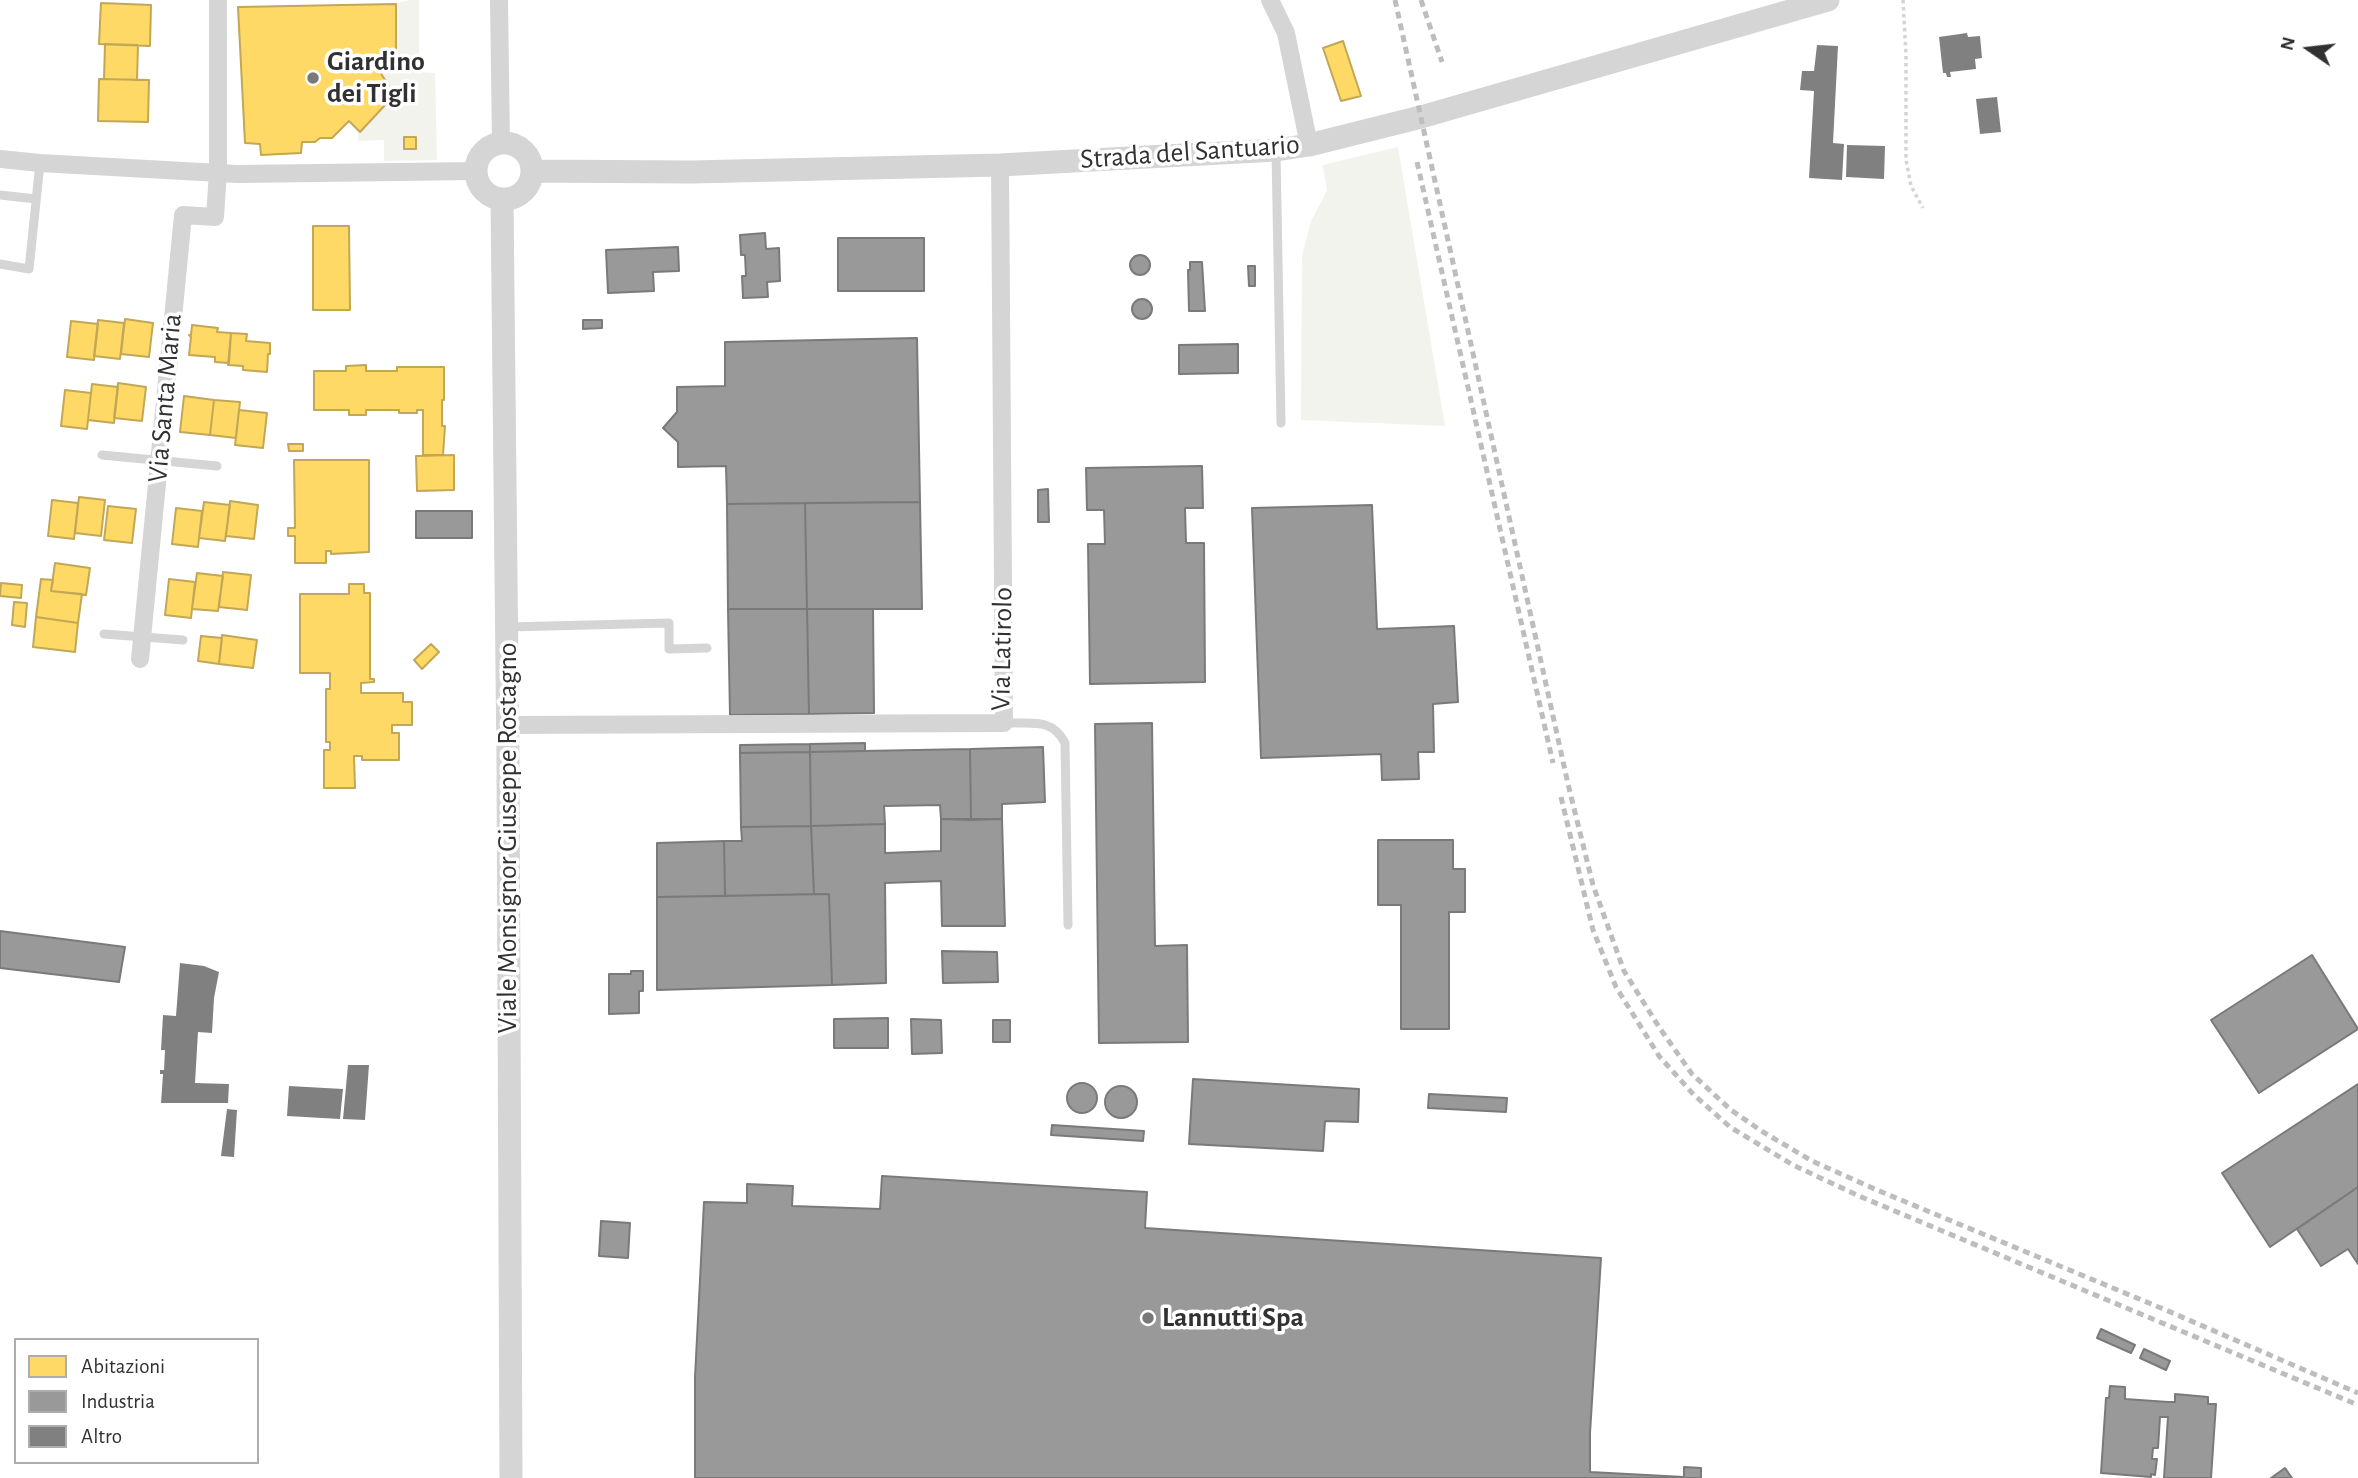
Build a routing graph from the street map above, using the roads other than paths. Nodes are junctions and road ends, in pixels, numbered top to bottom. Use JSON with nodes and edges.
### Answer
{"nodes":[{"id":1,"x":218,"y":0,"type":"edge"},
{"id":2,"x":499,"y":0,"type":"edge"},
{"id":3,"x":1270,"y":0,"type":"edge"},
{"id":4,"x":1828,"y":0,"type":"edge"},
{"id":5,"x":501,"y":143,"type":"junction"},
{"id":6,"x":1309,"y":145,"type":"junction"},
{"id":7,"x":1276,"y":150,"type":"junction"},
{"id":8,"x":0,"y":159,"type":"edge"},
{"id":9,"x":40,"y":163,"type":"junction"},
{"id":10,"x":1000,"y":165,"type":"junction"},
{"id":11,"x":476,"y":171,"type":"junction"},
{"id":12,"x":532,"y":171,"type":"junction"},
{"id":13,"x":218,"y":172,"type":"junction"},
{"id":14,"x":0,"y":195,"type":"edge"},
{"id":15,"x":36,"y":199,"type":"junction"},
{"id":16,"x":502,"y":199,"type":"junction"},
{"id":17,"x":0,"y":264,"type":"edge"},
{"id":18,"x":1281,"y":423,"type":"dead end"},
{"id":19,"x":102,"y":455,"type":"dead end"},
{"id":20,"x":160,"y":461,"type":"junction"},
{"id":21,"x":217,"y":466,"type":"dead end"},
{"id":22,"x":507,"y":627,"type":"junction"},
{"id":23,"x":104,"y":634,"type":"dead end"},
{"id":24,"x":142,"y":637,"type":"junction"},
{"id":25,"x":183,"y":640,"type":"dead end"},
{"id":26,"x":708,"y":648,"type":"dead end"},
{"id":27,"x":140,"y":659,"type":"dead end"},
{"id":28,"x":1004,"y":723,"type":"junction"},
{"id":29,"x":508,"y":725,"type":"junction"},
{"id":30,"x":1068,"y":925,"type":"dead end"},
{"id":31,"x":511,"y":1478,"type":"edge"}],
"edges":[{"from":1,"to":13,"type":"street"},
{"from":2,"to":5,"type":"street"},
{"from":3,"to":6,"type":"street"},
{"from":4,"to":6,"type":"street","name":"Strada del Santuario"},
{"from":5,"to":11,"type":"street"},
{"from":5,"to":12,"type":"street"},
{"from":6,"to":7,"type":"street","name":"Strada del Santuario"},
{"from":7,"to":10,"type":"street","name":"Strada del Santuario"},
{"from":7,"to":18,"type":"lane"},
{"from":8,"to":9,"type":"street"},
{"from":9,"to":13,"type":"street"},
{"from":9,"to":15,"type":"lane"},
{"from":10,"to":12,"type":"street","name":"Strada del Santuario"},
{"from":10,"to":28,"type":"street","name":"Via Latirolo"},
{"from":11,"to":13,"type":"street"},
{"from":11,"to":16,"type":"street"},
{"from":12,"to":16,"type":"street"},
{"from":13,"to":20,"type":"street","name":"Via Santa Maria"},
{"from":14,"to":15,"type":"lane"},
{"from":15,"to":17,"type":"lane"},
{"from":16,"to":22,"type":"street","name":"Viale Monsignor Giuseppe Rostagno"},
{"from":19,"to":20,"type":"lane"},
{"from":20,"to":21,"type":"lane"},
{"from":20,"to":24,"type":"street","name":"Via Santa Maria"},
{"from":22,"to":26,"type":"lane"},
{"from":22,"to":29,"type":"street","name":"Viale Monsignor Giuseppe Rostagno"},
{"from":23,"to":24,"type":"lane"},
{"from":24,"to":25,"type":"lane"},
{"from":24,"to":27,"type":"street","name":"Via Santa Maria"},
{"from":28,"to":29,"type":"street","name":"Via Latirolo"},
{"from":28,"to":30,"type":"lane"},
{"from":29,"to":31,"type":"street","name":"Viale Monsignor Giuseppe Rostagno"}]}
